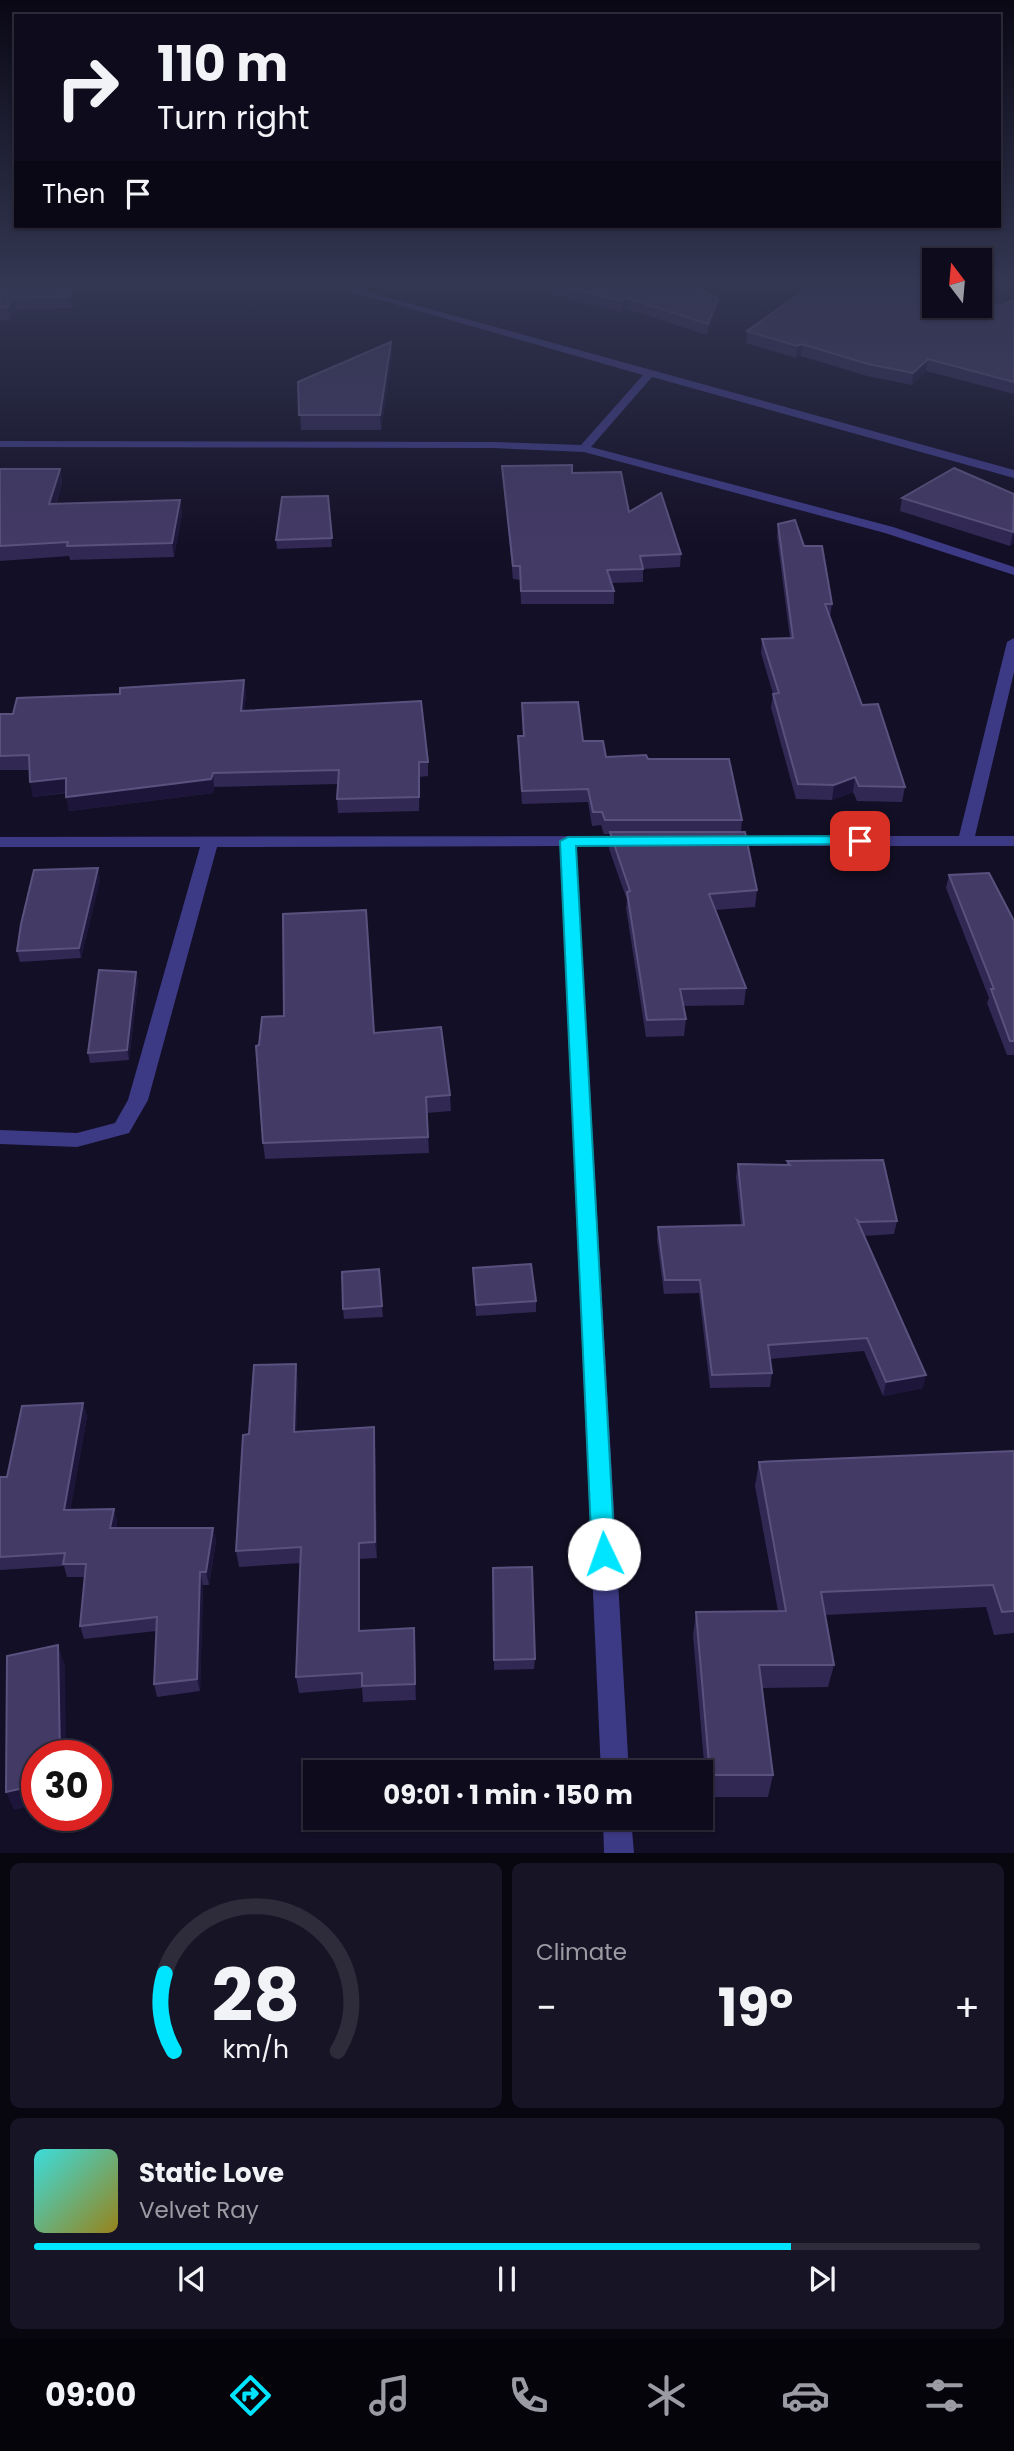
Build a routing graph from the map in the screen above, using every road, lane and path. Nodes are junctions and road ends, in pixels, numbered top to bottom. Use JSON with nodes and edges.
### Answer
{"nodes":[{"id":1,"x":644,"y":371,"type":"edge"},
{"id":2,"x":650,"y":373,"type":"junction"},
{"id":3,"x":0,"y":444,"type":"edge"},
{"id":4,"x":584,"y":449,"type":"junction"},
{"id":5,"x":1014,"y":474,"type":"edge"},
{"id":6,"x":1014,"y":571,"type":"edge"},
{"id":7,"x":1014,"y":642,"type":"edge"},
{"id":8,"x":568,"y":841,"type":"junction"},
{"id":9,"x":650,"y":841,"type":"edge"},
{"id":10,"x":705,"y":841,"type":"edge"},
{"id":11,"x":966,"y":841,"type":"junction"},
{"id":12,"x":1014,"y":841,"type":"edge"},
{"id":13,"x":0,"y":842,"type":"edge"},
{"id":14,"x":210,"y":842,"type":"junction"},
{"id":15,"x":0,"y":1138,"type":"edge"},
{"id":16,"x":614,"y":1760,"type":"edge"},
{"id":17,"x":618,"y":1830,"type":"edge"},
{"id":18,"x":619,"y":1853,"type":"edge"}],
"edges":[{"from":1,"to":2,"type":"street"},
{"from":2,"to":4,"type":"street"},
{"from":2,"to":5,"type":"street"},
{"from":3,"to":4,"type":"street"},
{"from":4,"to":6,"type":"street"},
{"from":7,"to":11,"type":"street"},
{"from":8,"to":9,"type":"street"},
{"from":8,"to":14,"type":"street"},
{"from":8,"to":16,"type":"street"},
{"from":10,"to":11,"type":"street"},
{"from":11,"to":12,"type":"street"},
{"from":13,"to":14,"type":"street"},
{"from":14,"to":15,"type":"street"},
{"from":17,"to":18,"type":"street"}]}
